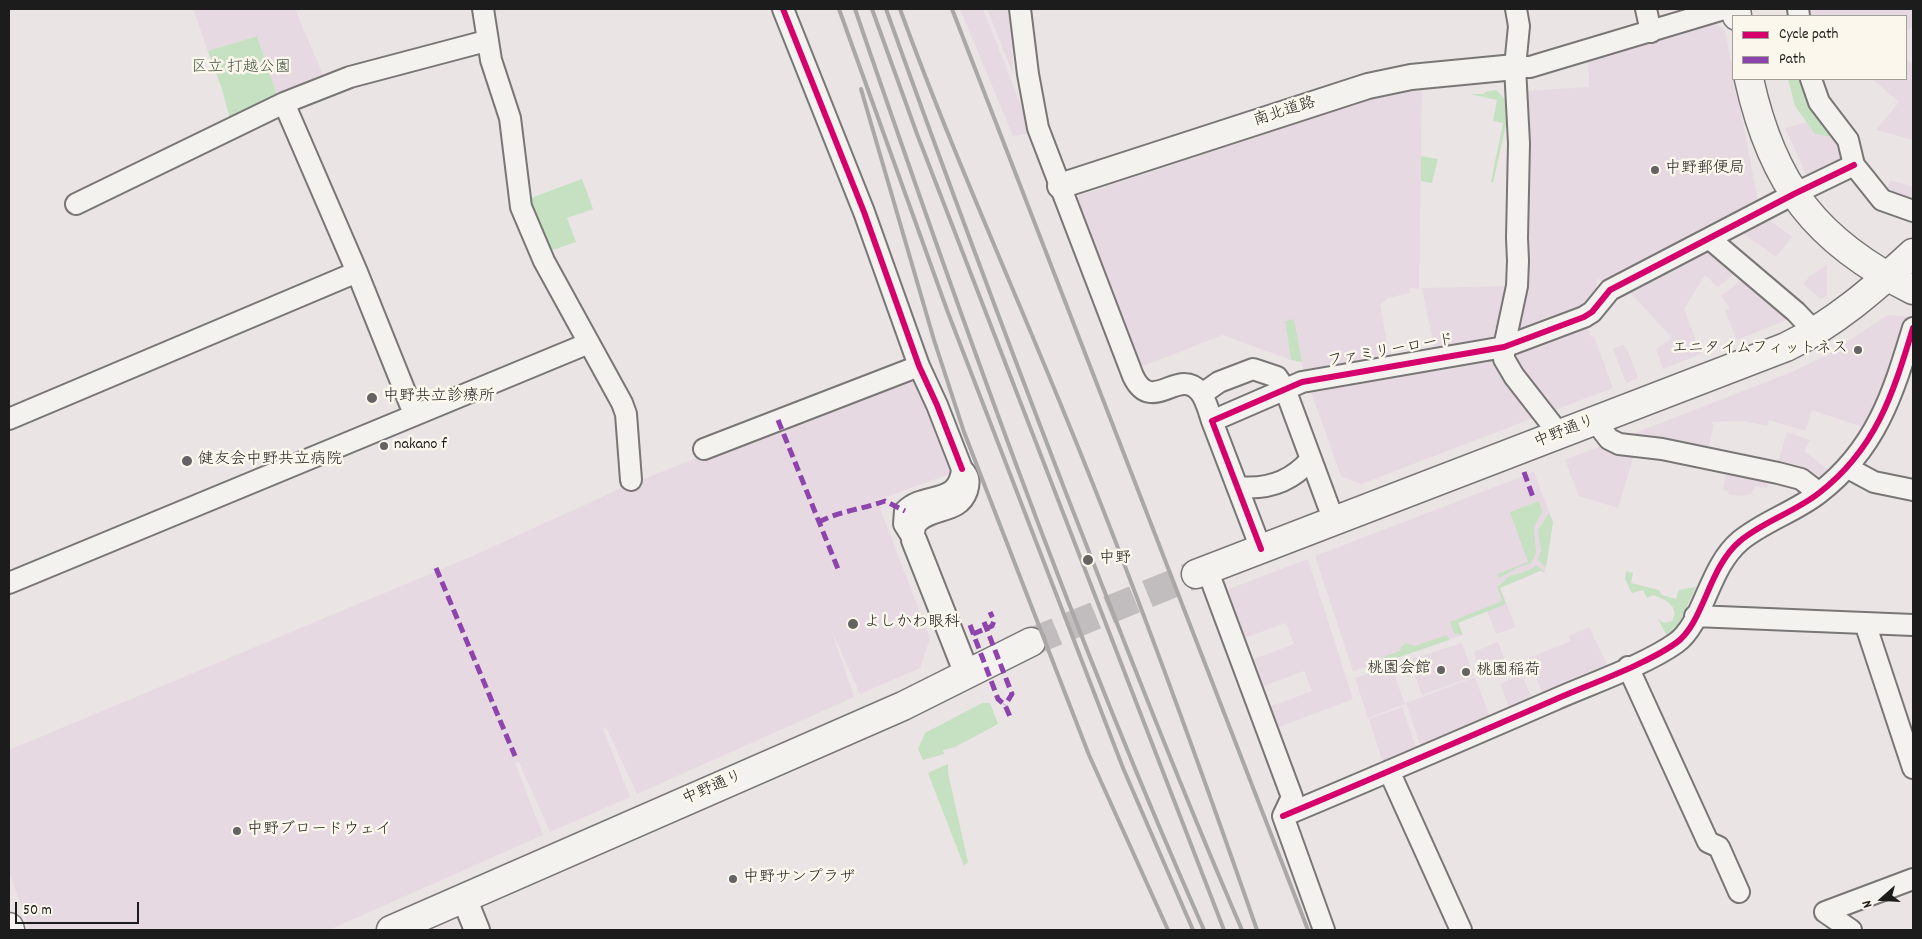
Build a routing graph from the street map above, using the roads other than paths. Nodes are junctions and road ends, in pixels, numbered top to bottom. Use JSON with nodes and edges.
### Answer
{"nodes":[{"id":1,"x":483,"y":9,"type":"edge"},
{"id":2,"x":783,"y":9,"type":"edge"},
{"id":3,"x":1020,"y":9,"type":"edge"},
{"id":4,"x":1516,"y":9,"type":"edge"},
{"id":5,"x":1646,"y":9,"type":"edge"},
{"id":6,"x":1736,"y":12,"type":"edge"},
{"id":7,"x":1651,"y":32,"type":"junction"},
{"id":8,"x":486,"y":41,"type":"junction"},
{"id":9,"x":1515,"y":67,"type":"junction"},
{"id":10,"x":1749,"y":80,"type":"edge"},
{"id":11,"x":1811,"y":80,"type":"edge"},
{"id":12,"x":284,"y":103,"type":"junction"},
{"id":13,"x":1854,"y":165,"type":"junction"},
{"id":14,"x":1060,"y":186,"type":"junction"},
{"id":15,"x":1794,"y":194,"type":"junction"},
{"id":16,"x":76,"y":204,"type":"dead end"},
{"id":17,"x":1913,"y":211,"type":"edge"},
{"id":18,"x":1710,"y":239,"type":"junction"},
{"id":19,"x":1913,"y":253,"type":"edge"},
{"id":20,"x":357,"y":272,"type":"junction"},
{"id":21,"x":1887,"y":277,"type":"junction"},
{"id":22,"x":1913,"y":290,"type":"edge"},
{"id":23,"x":1913,"y":328,"type":"edge"},
{"id":24,"x":1815,"y":332,"type":"junction"},
{"id":25,"x":589,"y":343,"type":"junction"},
{"id":26,"x":1504,"y":347,"type":"junction"},
{"id":27,"x":1909,"y":358,"type":"edge"},
{"id":28,"x":919,"y":366,"type":"junction"},
{"id":29,"x":1285,"y":390,"type":"junction"},
{"id":30,"x":1202,"y":394,"type":"junction"},
{"id":31,"x":414,"y":414,"type":"junction"},
{"id":32,"x":9,"y":419,"type":"edge"},
{"id":33,"x":1212,"y":421,"type":"junction"},
{"id":34,"x":1595,"y":421,"type":"junction"},
{"id":35,"x":1560,"y":435,"type":"junction"},
{"id":36,"x":704,"y":449,"type":"dead end"},
{"id":37,"x":1310,"y":460,"type":"junction"},
{"id":38,"x":1848,"y":468,"type":"junction"},
{"id":39,"x":631,"y":480,"type":"dead end"},
{"id":40,"x":1238,"y":487,"type":"junction"},
{"id":41,"x":1913,"y":490,"type":"edge"},
{"id":42,"x":1819,"y":494,"type":"junction"},
{"id":43,"x":1334,"y":521,"type":"junction"},
{"id":44,"x":914,"y":540,"type":"joint"},
{"id":45,"x":1261,"y":549,"type":"junction"},
{"id":46,"x":1201,"y":572,"type":"joint"},
{"id":47,"x":9,"y":583,"type":"edge"},
{"id":48,"x":1695,"y":616,"type":"junction"},
{"id":49,"x":1864,"y":623,"type":"junction"},
{"id":50,"x":1913,"y":625,"type":"edge"},
{"id":51,"x":1031,"y":642,"type":"tunnel mouth"},
{"id":52,"x":1628,"y":667,"type":"junction"},
{"id":53,"x":967,"y":674,"type":"junction"},
{"id":54,"x":1913,"y":768,"type":"edge"},
{"id":55,"x":1389,"y":771,"type":"junction"},
{"id":56,"x":1284,"y":816,"type":"junction"},
{"id":57,"x":1913,"y":879,"type":"edge"},
{"id":58,"x":1739,"y":892,"type":"dead end"},
{"id":59,"x":464,"y":898,"type":"junction"},
{"id":60,"x":392,"y":930,"type":"edge"},
{"id":61,"x":478,"y":930,"type":"edge"},
{"id":62,"x":1324,"y":930,"type":"edge"},
{"id":63,"x":1461,"y":930,"type":"edge"},
{"id":64,"x":1852,"y":930,"type":"edge"}],
"edges":[{"from":1,"to":8,"type":"street"},
{"from":2,"to":28,"type":"street"},
{"from":3,"to":14,"type":"street"},
{"from":4,"to":9,"type":"street"},
{"from":5,"to":7,"type":"street"},
{"from":6,"to":7,"type":"street"},
{"from":7,"to":9,"type":"street"},
{"from":8,"to":12,"type":"street"},
{"from":8,"to":25,"type":"street"},
{"from":9,"to":14,"type":"street","name":"南北道路"},
{"from":9,"to":26,"type":"street"},
{"from":10,"to":15,"type":"main road"},
{"from":11,"to":13,"type":"street"},
{"from":12,"to":16,"type":"street"},
{"from":12,"to":20,"type":"street"},
{"from":13,"to":15,"type":"street","name":"ファミリーロード"},
{"from":13,"to":17,"type":"street"},
{"from":14,"to":30,"type":"street"},
{"from":15,"to":18,"type":"street","name":"ファミリーロード"},
{"from":15,"to":21,"type":"main road"},
{"from":18,"to":24,"type":"street"},
{"from":18,"to":26,"type":"street","name":"ファミリーロード"},
{"from":19,"to":21,"type":"main road","name":"中野通り"},
{"from":20,"to":31,"type":"street"},
{"from":20,"to":32,"type":"street"},
{"from":21,"to":22,"type":"main road"},
{"from":21,"to":24,"type":"main road","name":"中野通り"},
{"from":23,"to":27,"type":"street"},
{"from":24,"to":34,"type":"main road","name":"中野通り"},
{"from":25,"to":31,"type":"street"},
{"from":25,"to":39,"type":"street"},
{"from":26,"to":29,"type":"street","name":"ファミリーロード"},
{"from":26,"to":35,"type":"street"},
{"from":27,"to":38,"type":"street"},
{"from":28,"to":36,"type":"street"},
{"from":28,"to":44,"type":"street"},
{"from":29,"to":30,"type":"street"},
{"from":29,"to":33,"type":"street","name":"ファミリーロード"},
{"from":29,"to":37,"type":"street"},
{"from":30,"to":33,"type":"street"},
{"from":31,"to":47,"type":"street"},
{"from":33,"to":40,"type":"street"},
{"from":34,"to":35,"type":"main road","name":"中野通り"},
{"from":34,"to":42,"type":"street"},
{"from":35,"to":43,"type":"main road","name":"中野通り"},
{"from":37,"to":40,"type":"street"},
{"from":37,"to":43,"type":"street"},
{"from":38,"to":41,"type":"street"},
{"from":38,"to":42,"type":"street"},
{"from":40,"to":45,"type":"street"},
{"from":42,"to":48,"type":"street"},
{"from":43,"to":45,"type":"main road","name":"中野通り"},
{"from":44,"to":53,"type":"street"},
{"from":45,"to":46,"type":"main road","name":"中野通り"},
{"from":46,"to":56,"type":"street"},
{"from":48,"to":49,"type":"street"},
{"from":48,"to":52,"type":"street"},
{"from":49,"to":50,"type":"street"},
{"from":49,"to":54,"type":"street"},
{"from":51,"to":53,"type":"main road","name":"中野通り"},
{"from":52,"to":55,"type":"street"},
{"from":52,"to":58,"type":"street"},
{"from":53,"to":59,"type":"main road","name":"中野通り"},
{"from":55,"to":56,"type":"street"},
{"from":55,"to":63,"type":"street"},
{"from":56,"to":62,"type":"street"},
{"from":57,"to":64,"type":"street"},
{"from":59,"to":60,"type":"main road","name":"中野通り"},
{"from":59,"to":61,"type":"street"}]}
